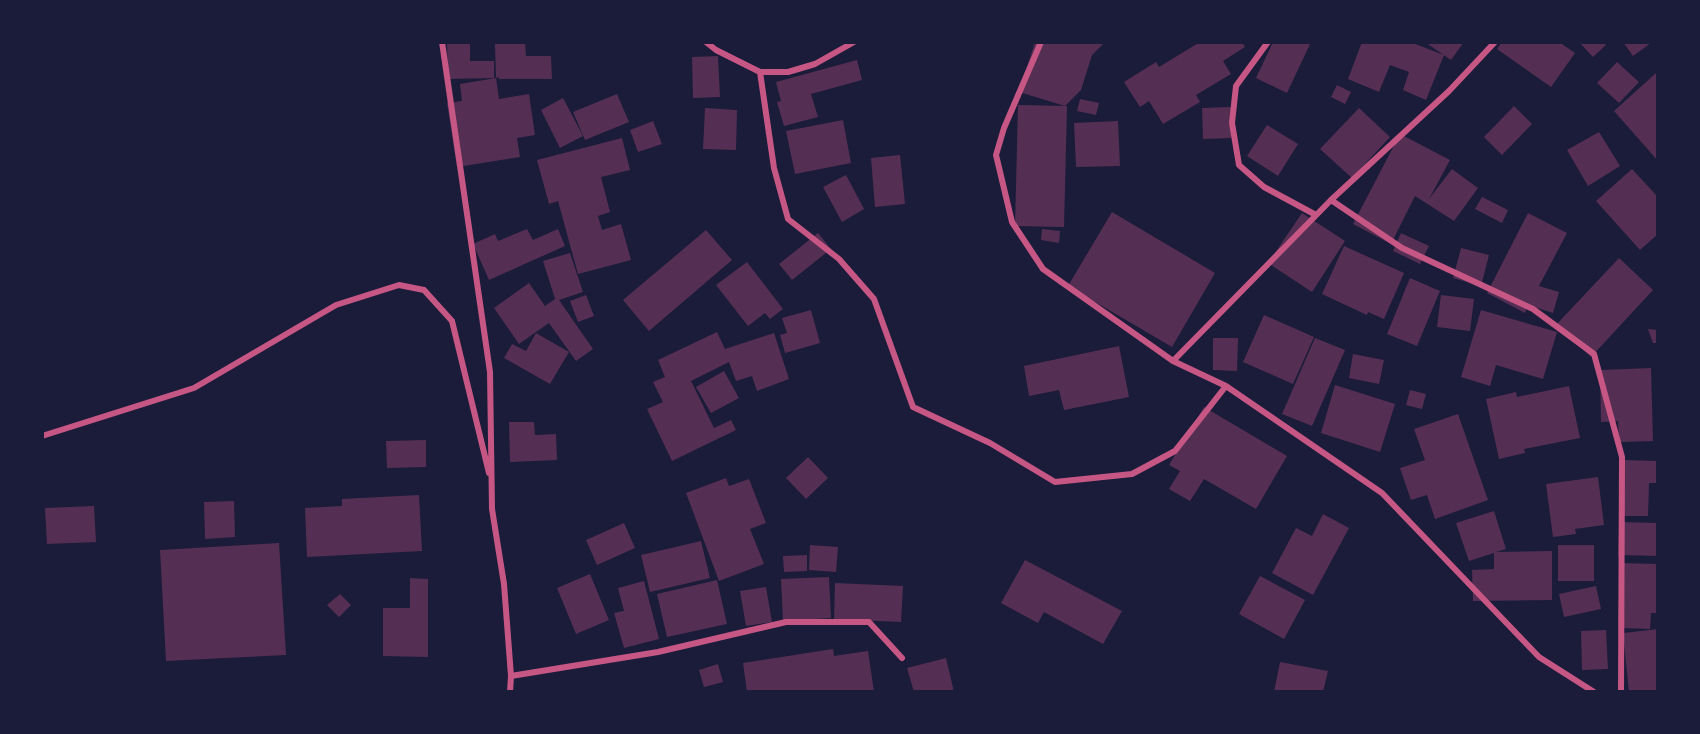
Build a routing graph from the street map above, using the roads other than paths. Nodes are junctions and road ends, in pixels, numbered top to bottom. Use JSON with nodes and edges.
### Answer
{"nodes":[{"id":1,"x":442,"y":42,"type":"edge"},
{"id":2,"x":706,"y":42,"type":"edge"},
{"id":3,"x":854,"y":42,"type":"edge"},
{"id":4,"x":1041,"y":42,"type":"edge"},
{"id":5,"x":1268,"y":42,"type":"edge"},
{"id":6,"x":1495,"y":42,"type":"edge"},
{"id":7,"x":760,"y":72,"type":"junction"},
{"id":8,"x":1330,"y":200,"type":"junction"},
{"id":9,"x":1316,"y":215,"type":"junction"},
{"id":10,"x":1173,"y":361,"type":"junction"},
{"id":11,"x":1226,"y":386,"type":"junction"},
{"id":12,"x":42,"y":436,"type":"edge"},
{"id":13,"x":492,"y":485,"type":"junction"},
{"id":14,"x":902,"y":658,"type":"dead end"},
{"id":15,"x":511,"y":676,"type":"junction"},
{"id":16,"x":510,"y":692,"type":"edge"},
{"id":17,"x":1594,"y":692,"type":"edge"},
{"id":18,"x":1621,"y":692,"type":"edge"}],
"edges":[{"from":1,"to":13,"type":"street"},
{"from":2,"to":7,"type":"street"},
{"from":3,"to":7,"type":"street"},
{"from":4,"to":10,"type":"street"},
{"from":5,"to":9,"type":"street"},
{"from":6,"to":8,"type":"street"},
{"from":7,"to":11,"type":"street"},
{"from":8,"to":9,"type":"street"},
{"from":8,"to":18,"type":"street"},
{"from":9,"to":10,"type":"street"},
{"from":10,"to":11,"type":"street"},
{"from":11,"to":17,"type":"street"},
{"from":12,"to":13,"type":"street"},
{"from":13,"to":15,"type":"street"},
{"from":14,"to":15,"type":"street"},
{"from":15,"to":16,"type":"street"}]}
